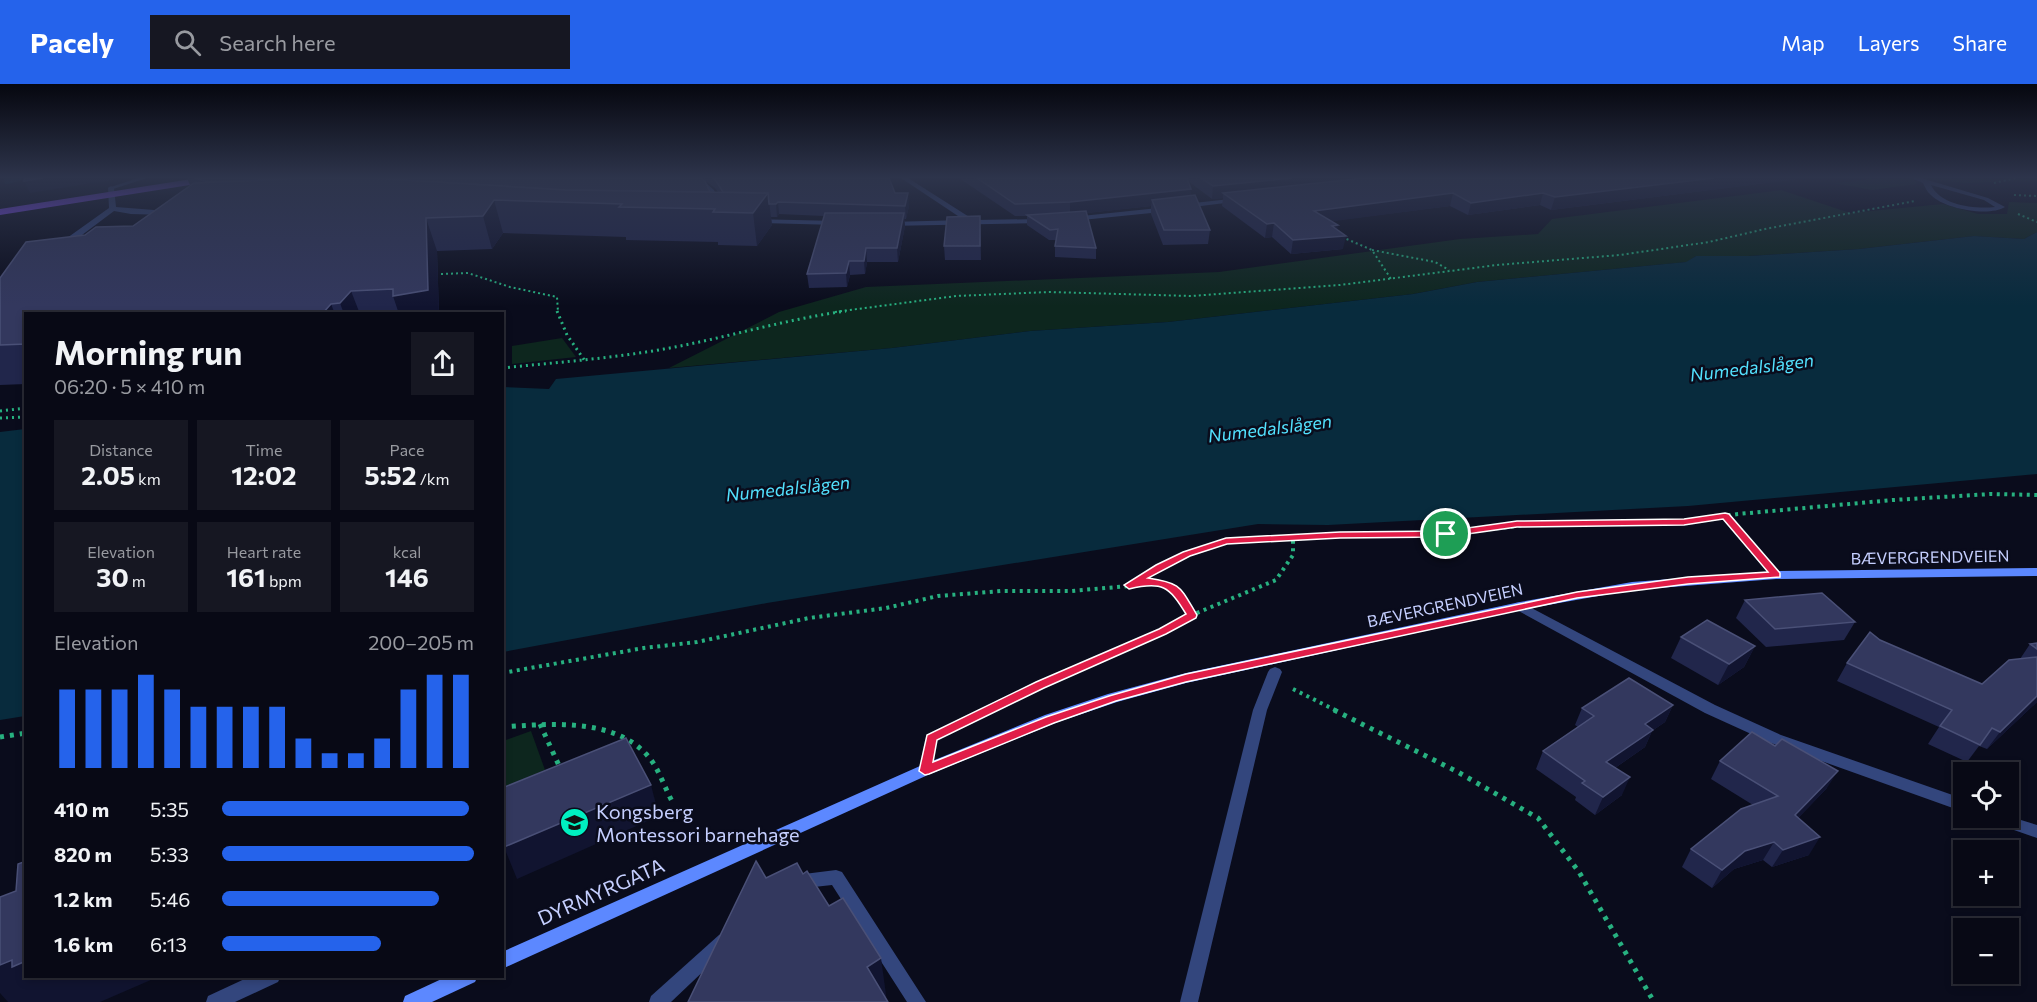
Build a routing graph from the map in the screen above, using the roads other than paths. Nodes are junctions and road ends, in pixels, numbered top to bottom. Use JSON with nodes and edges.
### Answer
{"nodes":[{"id":1,"x":97,"y":221,"type":"edge"},
{"id":2,"x":745,"y":221,"type":"edge"},
{"id":3,"x":970,"y":221,"type":"edge"},
{"id":4,"x":1027,"y":221,"type":"edge"},
{"id":5,"x":851,"y":223,"type":"edge"},
{"id":6,"x":875,"y":223,"type":"edge"},
{"id":7,"x":973,"y":223,"type":"junction"},
{"id":8,"x":84,"y":238,"type":"edge"},
{"id":9,"x":72,"y":239,"type":"junction"},
{"id":10,"x":53,"y":252,"type":"edge"},
{"id":11,"x":2037,"y":572,"type":"edge"},
{"id":12,"x":1520,"y":606,"type":"junction"},
{"id":13,"x":1256,"y":663,"type":"joint"},
{"id":14,"x":1275,"y":672,"type":"road end"},
{"id":15,"x":1953,"y":802,"type":"edge"},
{"id":16,"x":2019,"y":826,"type":"edge"},
{"id":17,"x":2037,"y":832,"type":"edge"},
{"id":18,"x":786,"y":888,"type":"edge"},
{"id":19,"x":734,"y":930,"type":"edge"},
{"id":20,"x":504,"y":961,"type":"edge"},
{"id":21,"x":268,"y":978,"type":"edge"},
{"id":22,"x":465,"y":978,"type":"edge"},
{"id":23,"x":215,"y":1002,"type":"edge"},
{"id":24,"x":412,"y":1002,"type":"edge"},
{"id":25,"x":657,"y":1002,"type":"edge"},
{"id":26,"x":917,"y":1002,"type":"edge"},
{"id":27,"x":1189,"y":1002,"type":"edge"}],
"edges":[{"from":1,"to":9,"type":"street"},
{"from":2,"to":5,"type":"street"},
{"from":3,"to":7,"type":"street"},
{"from":4,"to":7,"type":"street"},
{"from":6,"to":7,"type":"street"},
{"from":8,"to":9,"type":"street"},
{"from":9,"to":10,"type":"street"},
{"from":11,"to":12,"type":"main road","name":"BÆVERGRENDVEIEN"},
{"from":12,"to":13,"type":"main road","name":"BÆVERGRENDVEIEN"},
{"from":12,"to":15,"type":"street"},
{"from":13,"to":20,"type":"main road","name":"DYRMYRGATA"},
{"from":14,"to":27,"type":"street"},
{"from":16,"to":17,"type":"street"},
{"from":18,"to":26,"type":"street"},
{"from":19,"to":25,"type":"street"},
{"from":21,"to":23,"type":"street"},
{"from":22,"to":24,"type":"main road"}]}
